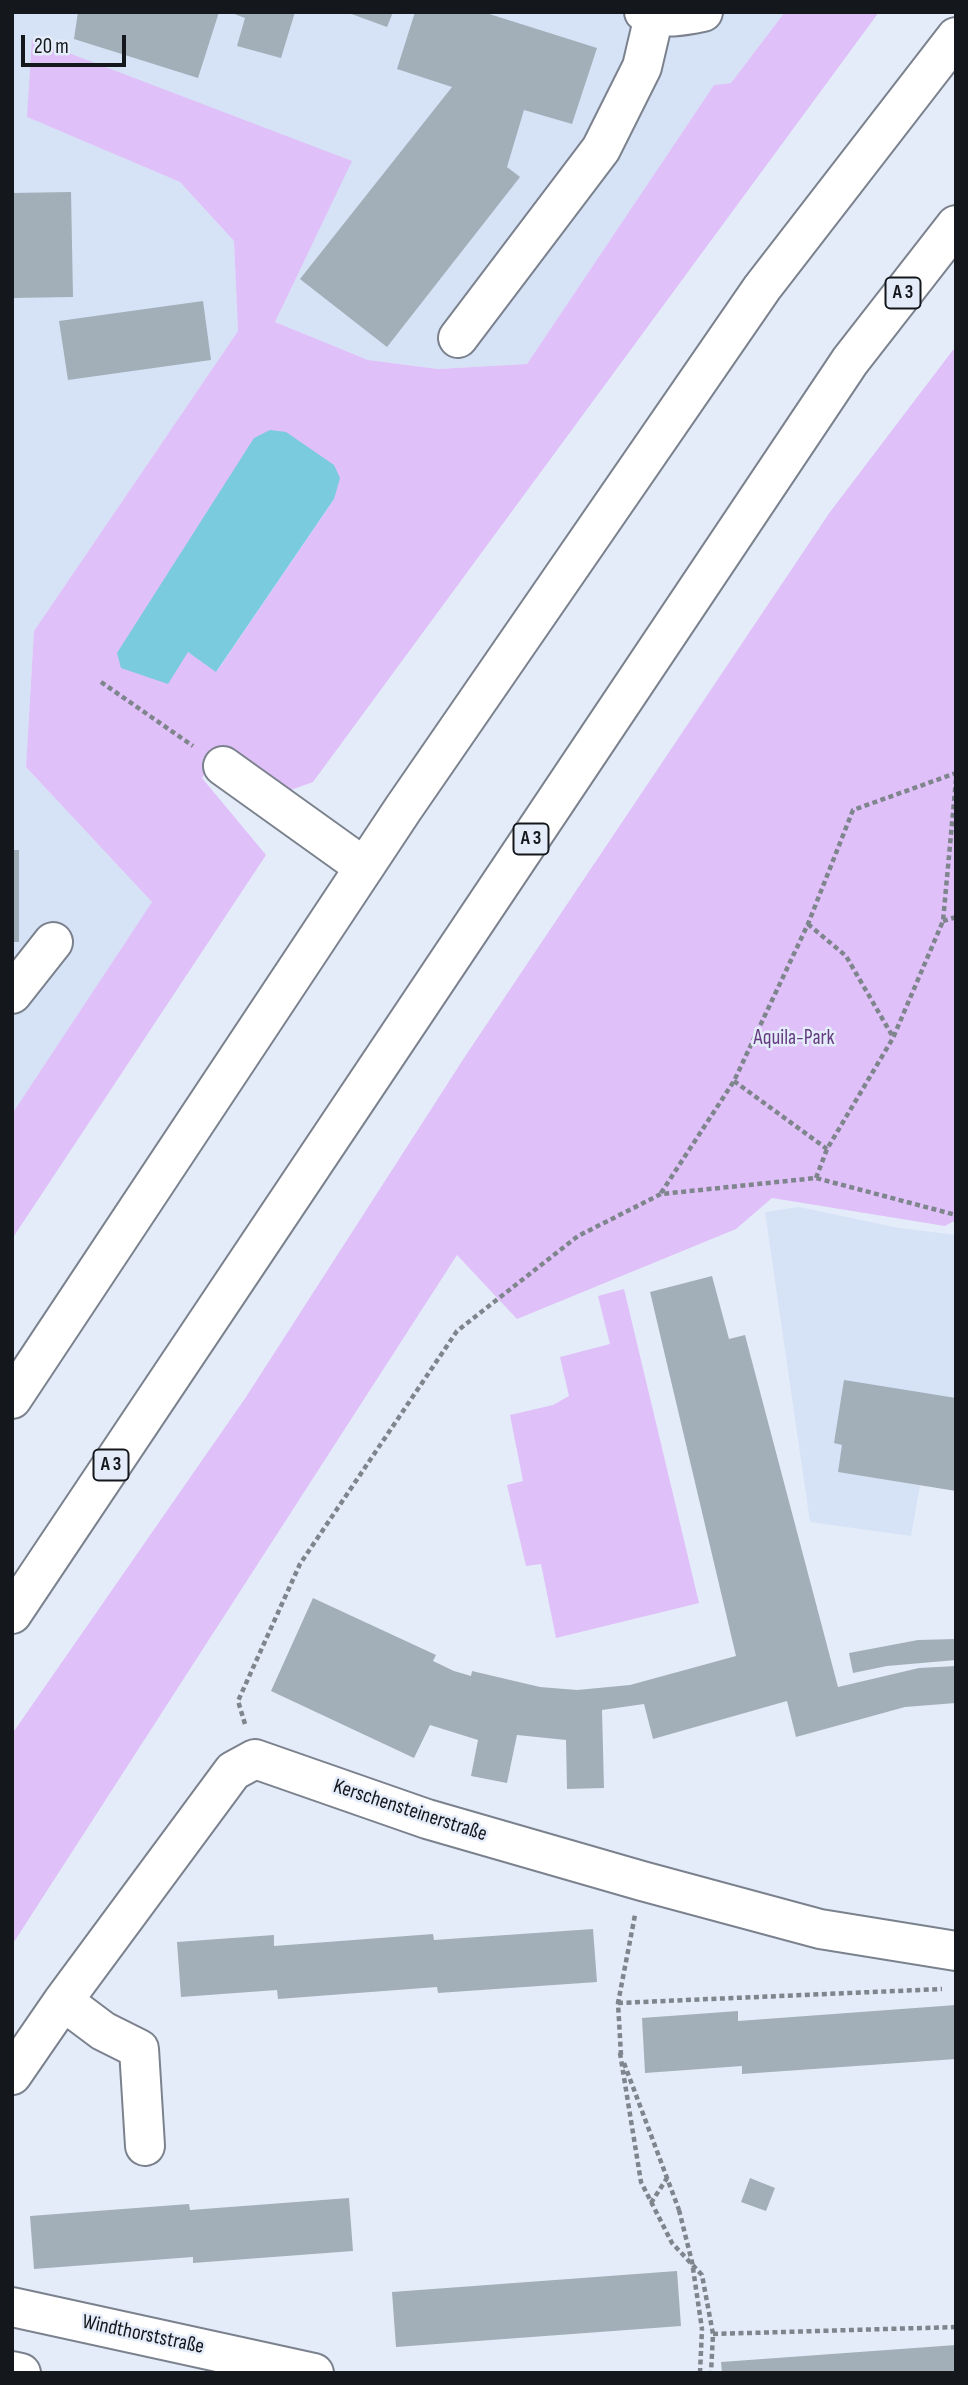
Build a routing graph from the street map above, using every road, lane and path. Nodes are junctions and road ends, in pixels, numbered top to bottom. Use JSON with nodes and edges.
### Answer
{"nodes":[{"id":1,"x":703,"y":12,"type":"edge"},
{"id":2,"x":649,"y":14,"type":"edge"},
{"id":3,"x":956,"y":37,"type":"edge"},
{"id":4,"x":956,"y":225,"type":"edge"},
{"id":5,"x":458,"y":338,"type":"dead end"},
{"id":6,"x":100,"y":682,"type":"dead end"},
{"id":7,"x":223,"y":766,"type":"joint"},
{"id":8,"x":956,"y":773,"type":"edge"},
{"id":9,"x":956,"y":780,"type":"edge"},
{"id":10,"x":364,"y":867,"type":"junction"},
{"id":11,"x":956,"y":917,"type":"edge"},
{"id":12,"x":943,"y":921,"type":"junction"},
{"id":13,"x":808,"y":924,"type":"junction"},
{"id":14,"x":53,"y":942,"type":"dead end"},
{"id":15,"x":12,"y":994,"type":"edge"},
{"id":16,"x":893,"y":1038,"type":"junction"},
{"id":17,"x":734,"y":1081,"type":"junction"},
{"id":18,"x":827,"y":1149,"type":"junction"},
{"id":19,"x":816,"y":1178,"type":"junction"},
{"id":20,"x":661,"y":1194,"type":"junction"},
{"id":21,"x":956,"y":1216,"type":"edge"},
{"id":22,"x":12,"y":1399,"type":"edge"},
{"id":23,"x":12,"y":1614,"type":"edge"},
{"id":24,"x":255,"y":1759,"type":"junction"},
{"id":25,"x":642,"y":1881,"type":"junction"},
{"id":26,"x":956,"y":1951,"type":"edge"},
{"id":27,"x":956,"y":1989,"type":"edge"},
{"id":28,"x":63,"y":2001,"type":"junction"},
{"id":29,"x":618,"y":2003,"type":"junction"},
{"id":30,"x":620,"y":2053,"type":"junction"},
{"id":31,"x":12,"y":2074,"type":"edge"},
{"id":32,"x":145,"y":2146,"type":"dead end"},
{"id":33,"x":667,"y":2177,"type":"junction"},
{"id":34,"x":651,"y":2203,"type":"junction"},
{"id":35,"x":12,"y":2307,"type":"edge"},
{"id":36,"x":956,"y":2327,"type":"edge"},
{"id":37,"x":713,"y":2334,"type":"junction"},
{"id":38,"x":12,"y":2371,"type":"edge"},
{"id":39,"x":21,"y":2373,"type":"edge"},
{"id":40,"x":314,"y":2373,"type":"edge"},
{"id":41,"x":700,"y":2373,"type":"edge"},
{"id":42,"x":711,"y":2373,"type":"edge"}],
"edges":[{"from":1,"to":2,"type":"main road"},
{"from":2,"to":5,"type":"main road"},
{"from":3,"to":10,"type":"main road"},
{"from":4,"to":23,"type":"main road","number":"A 3"},
{"from":6,"to":7,"type":"path"},
{"from":7,"to":10,"type":"main road"},
{"from":8,"to":13,"type":"path"},
{"from":9,"to":12,"type":"path"},
{"from":10,"to":22,"type":"main road"},
{"from":11,"to":12,"type":"path"},
{"from":12,"to":16,"type":"path"},
{"from":13,"to":16,"type":"path"},
{"from":13,"to":17,"type":"path"},
{"from":14,"to":15,"type":"main road"},
{"from":16,"to":18,"type":"path"},
{"from":17,"to":18,"type":"path"},
{"from":17,"to":20,"type":"path"},
{"from":18,"to":19,"type":"path"},
{"from":19,"to":20,"type":"path"},
{"from":19,"to":21,"type":"path"},
{"from":20,"to":24,"type":"path"},
{"from":24,"to":25,"type":"main road","name":"Kerschensteinerstraße"},
{"from":24,"to":28,"type":"main road"},
{"from":25,"to":26,"type":"main road","name":"Kerschensteinerstraße"},
{"from":25,"to":29,"type":"path"},
{"from":27,"to":29,"type":"path"},
{"from":28,"to":31,"type":"main road"},
{"from":28,"to":32,"type":"main road"},
{"from":29,"to":30,"type":"path"},
{"from":30,"to":33,"type":"path"},
{"from":30,"to":34,"type":"path"},
{"from":33,"to":34,"type":"path"},
{"from":33,"to":41,"type":"path","bridge":true},
{"from":34,"to":37,"type":"path"},
{"from":35,"to":40,"type":"main road","name":"Windthorststraße"},
{"from":36,"to":37,"type":"path"},
{"from":37,"to":42,"type":"path"},
{"from":38,"to":39,"type":"main road"}]}
